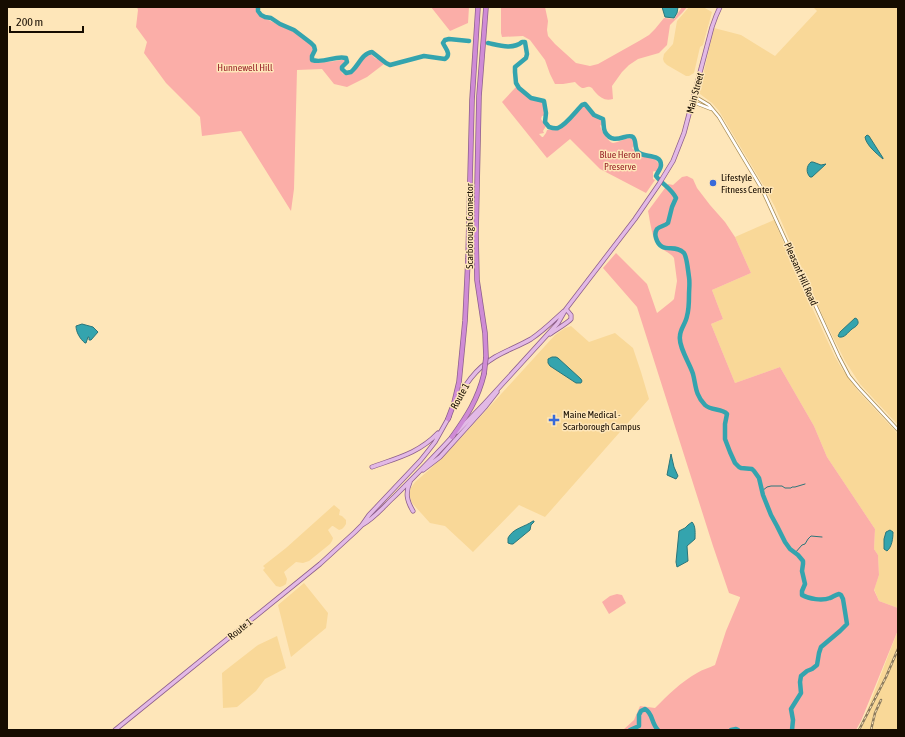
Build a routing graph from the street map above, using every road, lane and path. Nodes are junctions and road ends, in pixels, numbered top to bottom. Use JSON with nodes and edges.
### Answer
{"nodes":[{"id":1,"x":478,"y":7,"type":"edge"},
{"id":2,"x":486,"y":7,"type":"edge"},
{"id":3,"x":720,"y":7,"type":"edge"},
{"id":4,"x":694,"y":96,"type":"junction"},
{"id":5,"x":693,"y":102,"type":"junction"},
{"id":6,"x":714,"y":111,"type":"junction"},
{"id":7,"x":664,"y":177,"type":"joint"},
{"id":8,"x":566,"y":309,"type":"junction"},
{"id":9,"x":542,"y":341,"type":"junction"},
{"id":10,"x":509,"y":377,"type":"junction"},
{"id":11,"x":448,"y":418,"type":"junction"},
{"id":12,"x":444,"y":426,"type":"junction"},
{"id":13,"x":898,"y":430,"type":"edge"},
{"id":14,"x":452,"y":437,"type":"junction"},
{"id":15,"x":372,"y":467,"type":"dead end"},
{"id":16,"x":417,"y":474,"type":"junction"},
{"id":17,"x":412,"y":480,"type":"junction"},
{"id":18,"x":413,"y":511,"type":"dead end"},
{"id":19,"x":362,"y":525,"type":"junction"},
{"id":20,"x":115,"y":730,"type":"edge"}],
"edges":[{"from":1,"to":11,"type":"highway","name":"Scarborough Connector"},
{"from":2,"to":14,"type":"highway","name":"Scarborough Connector","bridge":true},
{"from":3,"to":4,"type":"main road","name":"Main Street"},
{"from":4,"to":5,"type":"main road","name":"Main Street"},
{"from":4,"to":6,"type":"street","name":"Pleasant Hill Road"},
{"from":5,"to":6,"type":"street"},
{"from":5,"to":7,"type":"main road","name":"Main Street"},
{"from":6,"to":13,"type":"street","name":"Pleasant Hill Road"},
{"from":7,"to":8,"type":"main road","name":"Route 1"},
{"from":8,"to":9,"type":"main road","name":"Route 1"},
{"from":8,"to":9,"type":"main road"},
{"from":8,"to":11,"type":"main road","name":"Route 1"},
{"from":9,"to":10,"type":"main road","name":"Route 1"},
{"from":10,"to":14,"type":"main road","name":"Route 1"},
{"from":10,"to":16,"type":"main road"},
{"from":11,"to":12,"type":"main road","name":"Route 1"},
{"from":12,"to":15,"type":"main road"},
{"from":12,"to":19,"type":"main road","name":"Route 1"},
{"from":14,"to":16,"type":"main road","name":"Route 1"},
{"from":16,"to":17,"type":"main road","name":"Route 1"},
{"from":17,"to":18,"type":"main road"},
{"from":17,"to":19,"type":"main road","name":"Route 1"},
{"from":19,"to":20,"type":"main road","name":"Route 1"}]}
